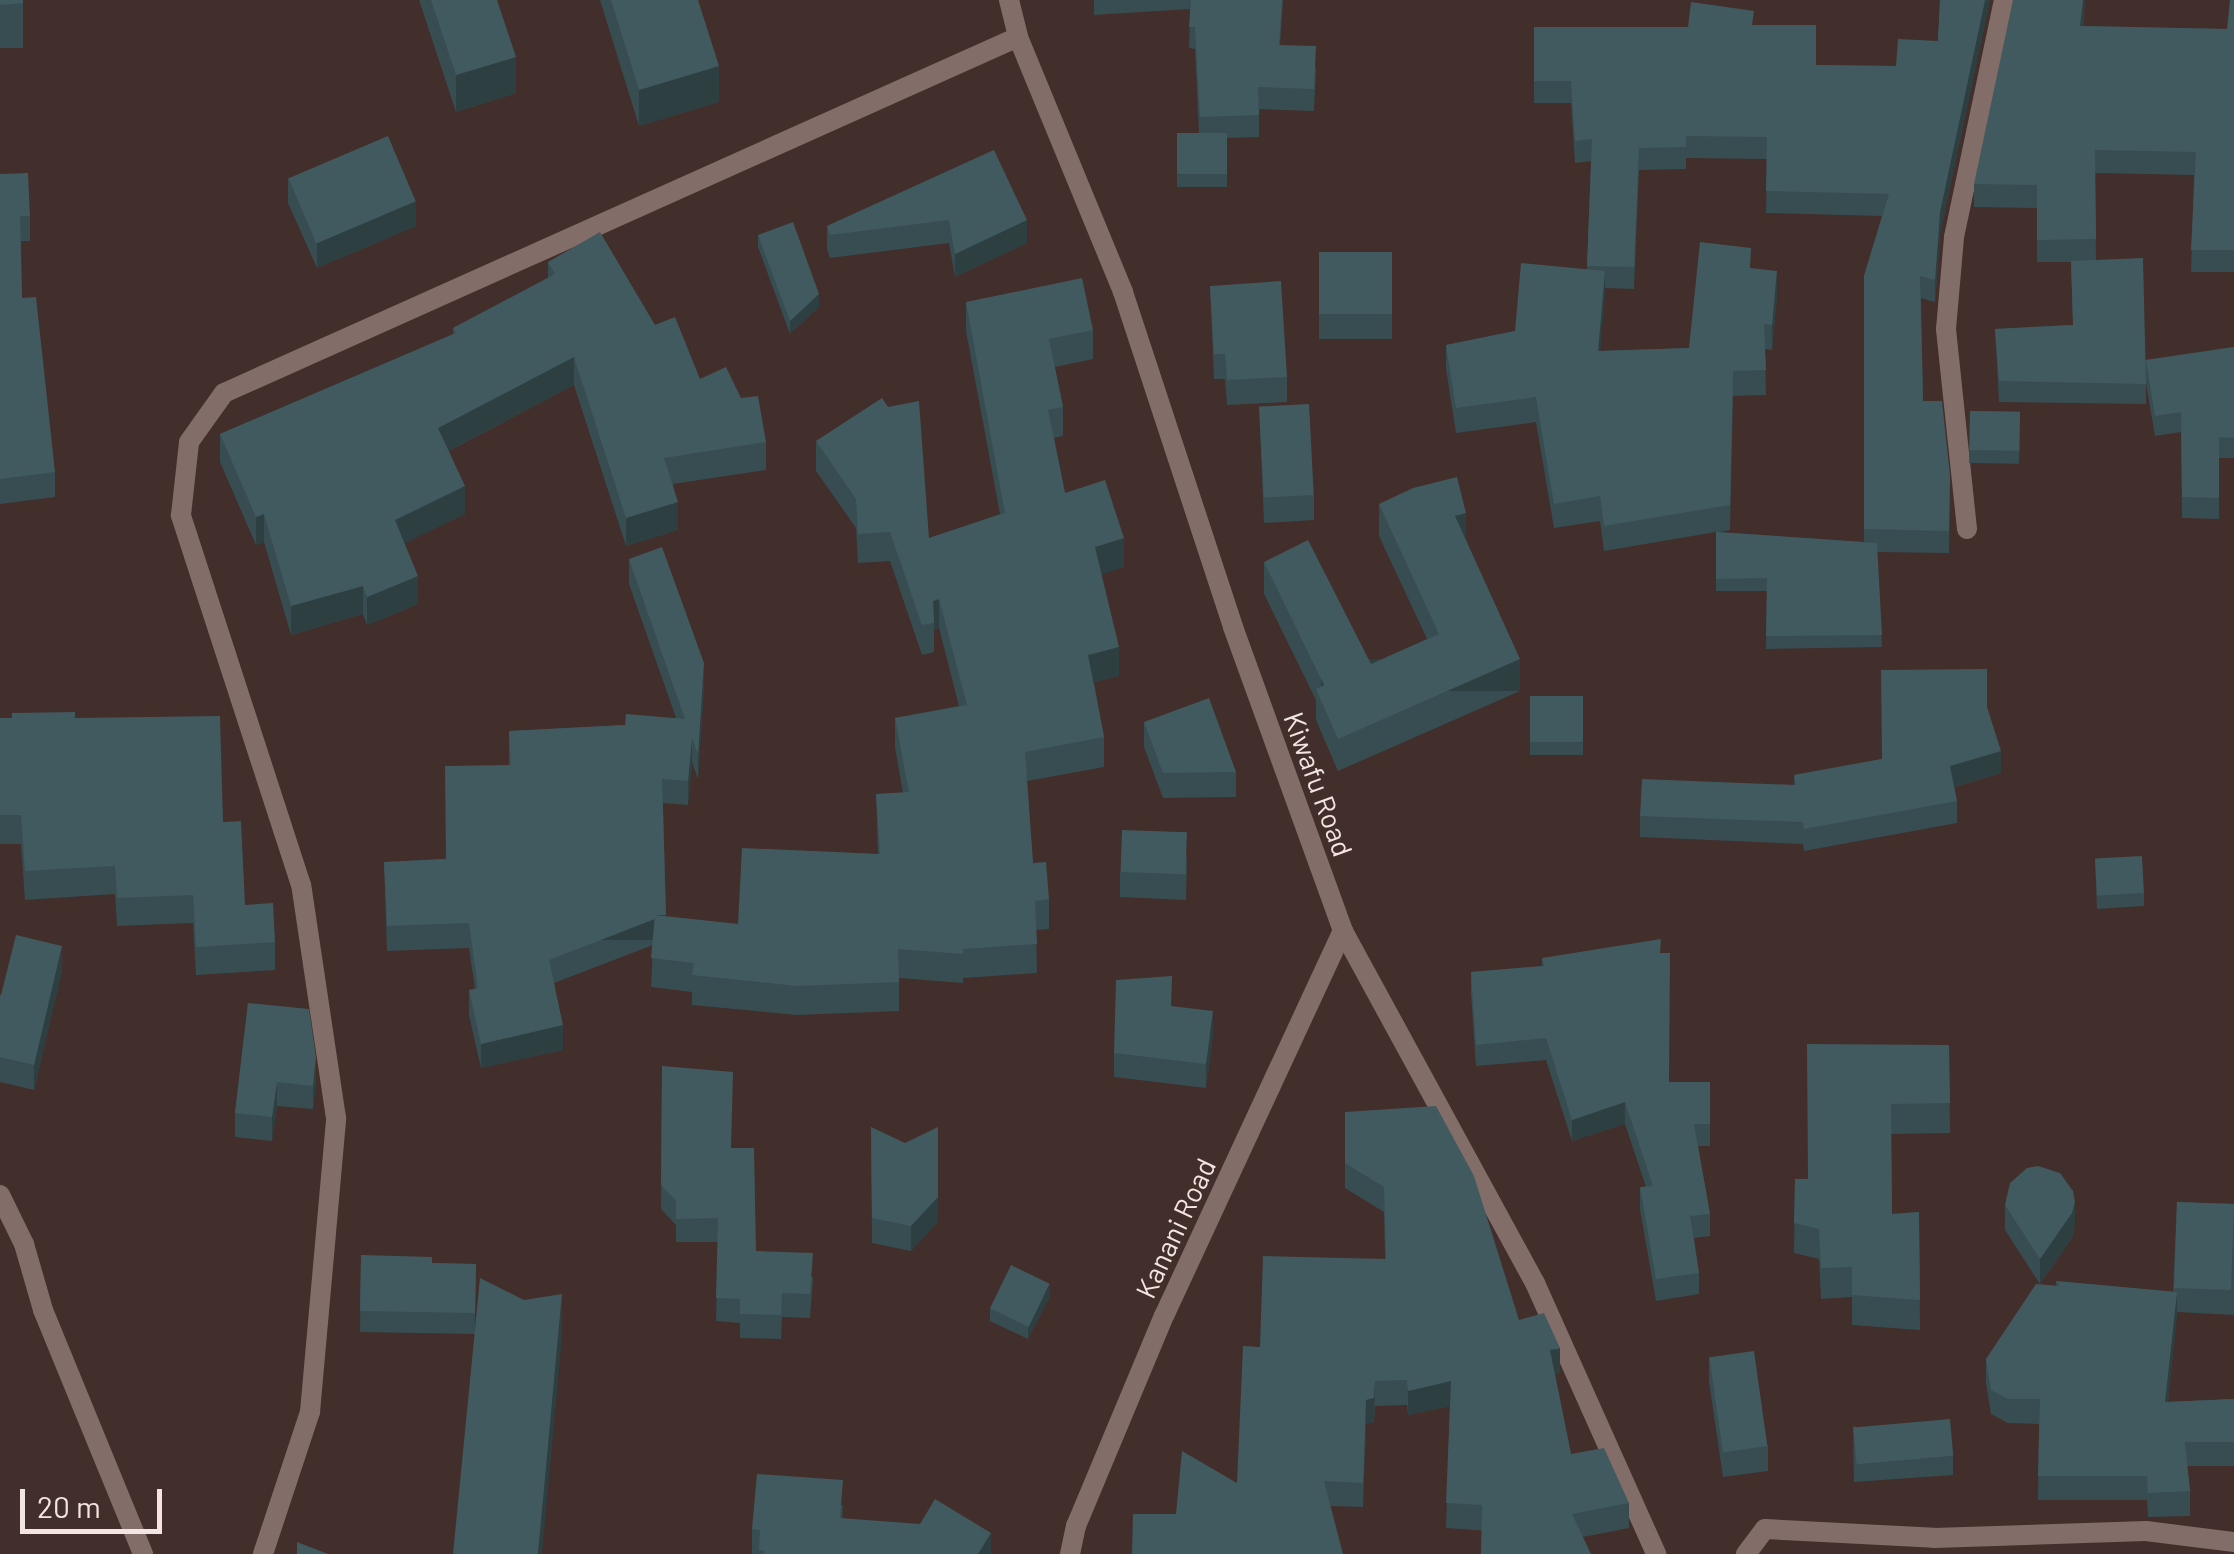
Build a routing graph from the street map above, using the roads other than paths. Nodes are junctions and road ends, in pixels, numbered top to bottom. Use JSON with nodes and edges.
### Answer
{"nodes":[{"id":1,"x":1009,"y":0,"type":"edge"},
{"id":2,"x":2004,"y":0,"type":"edge"},
{"id":3,"x":1018,"y":38,"type":"junction"},
{"id":4,"x":1967,"y":529,"type":"dead end"},
{"id":5,"x":1343,"y":931,"type":"junction"},
{"id":6,"x":0,"y":1196,"type":"edge"},
{"id":7,"x":2234,"y":1542,"type":"edge"},
{"id":8,"x":143,"y":1554,"type":"edge"},
{"id":9,"x":262,"y":1554,"type":"edge"},
{"id":10,"x":1070,"y":1554,"type":"edge"},
{"id":11,"x":1656,"y":1554,"type":"edge"},
{"id":12,"x":1746,"y":1554,"type":"edge"}],
"edges":[{"from":1,"to":3,"type":"street","name":"Kiwafu Road"},
{"from":2,"to":4,"type":"street"},
{"from":3,"to":5,"type":"street","name":"Kiwafu Road"},
{"from":3,"to":9,"type":"street"},
{"from":5,"to":10,"type":"street","name":"Kanani Road"},
{"from":5,"to":11,"type":"street","name":"Kiwafu Road"},
{"from":6,"to":8,"type":"street"},
{"from":7,"to":12,"type":"street"}]}
